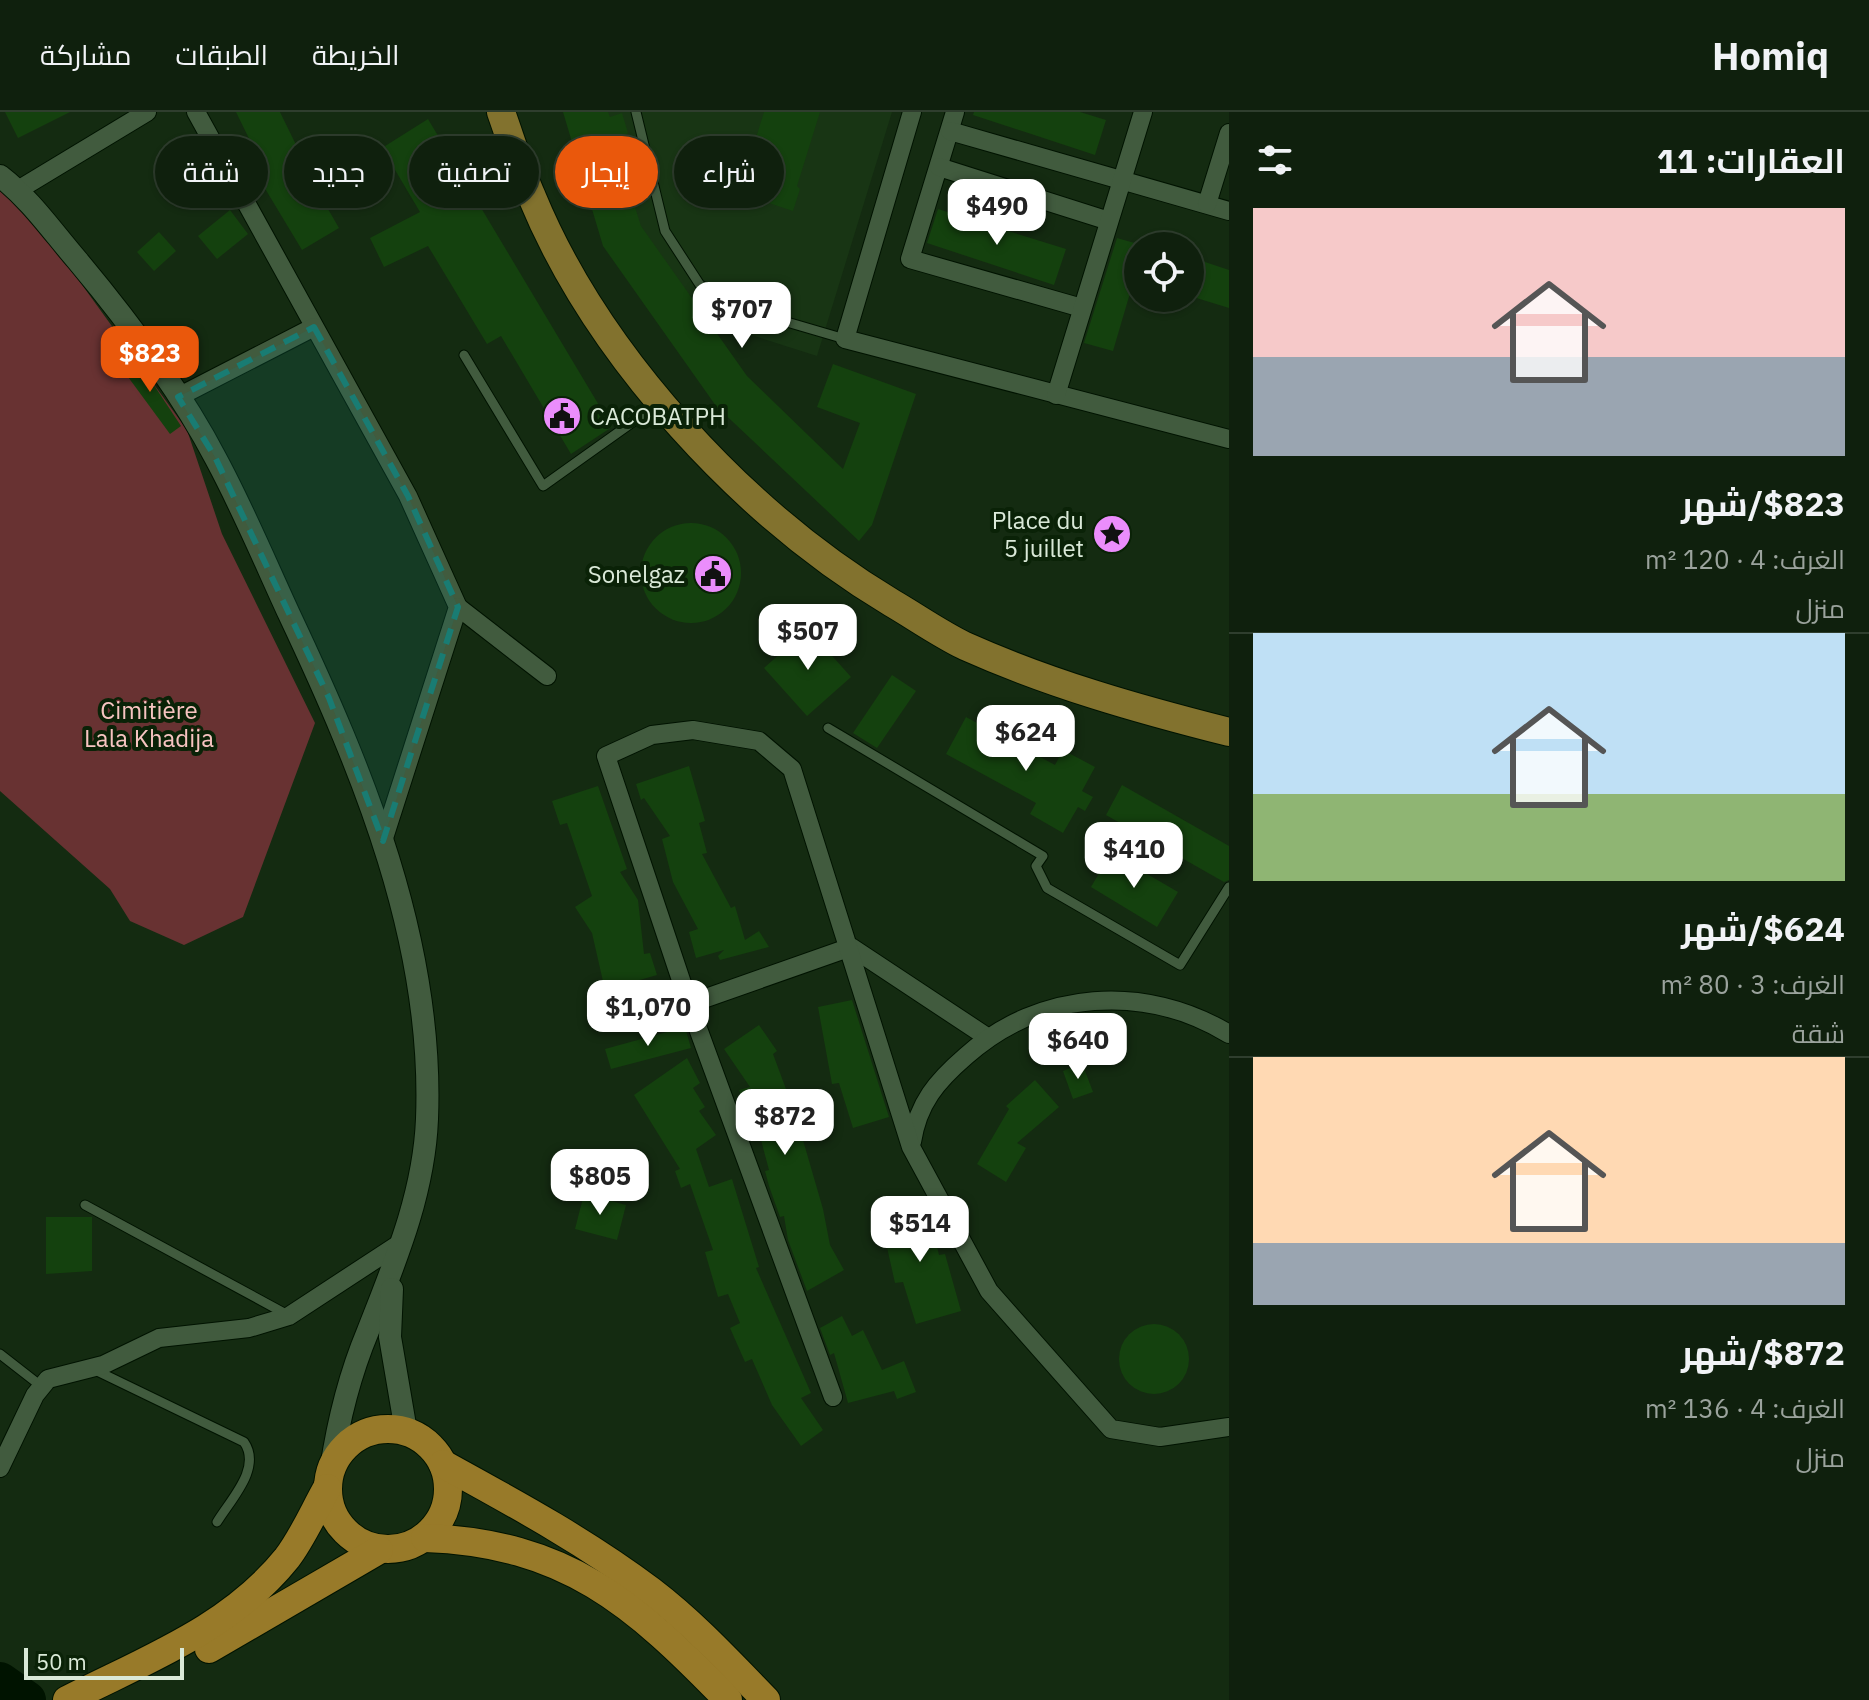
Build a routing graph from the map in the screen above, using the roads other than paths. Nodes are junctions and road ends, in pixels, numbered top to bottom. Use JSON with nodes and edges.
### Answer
{"nodes":[{"id":1,"x":147,"y":112,"type":"edge"},
{"id":2,"x":196,"y":112,"type":"edge"},
{"id":3,"x":501,"y":112,"type":"edge"},
{"id":4,"x":636,"y":112,"type":"edge"},
{"id":5,"x":912,"y":112,"type":"edge"},
{"id":6,"x":955,"y":112,"type":"edge"},
{"id":7,"x":1143,"y":112,"type":"edge"},
{"id":8,"x":950,"y":131,"type":"junction"},
{"id":9,"x":1229,"y":133,"type":"edge"},
{"id":10,"x":939,"y":167,"type":"junction"},
{"id":11,"x":1122,"y":179,"type":"junction"},
{"id":12,"x":9,"y":183,"type":"edge"},
{"id":13,"x":1207,"y":204,"type":"junction"},
{"id":14,"x":1229,"y":211,"type":"edge"},
{"id":15,"x":1109,"y":221,"type":"junction"},
{"id":16,"x":1082,"y":308,"type":"junction"},
{"id":17,"x":314,"y":327,"type":"junction"},
{"id":18,"x":845,"y":339,"type":"junction"},
{"id":19,"x":464,"y":355,"type":"dead end"},
{"id":20,"x":1056,"y":395,"type":"junction"},
{"id":21,"x":178,"y":397,"type":"junction"},
{"id":22,"x":661,"y":402,"type":"junction"},
{"id":23,"x":1229,"y":439,"type":"edge"},
{"id":24,"x":458,"y":607,"type":"junction"},
{"id":25,"x":547,"y":676,"type":"dead end"},
{"id":26,"x":828,"y":728,"type":"dead end"},
{"id":27,"x":1229,"y":732,"type":"edge"},
{"id":28,"x":383,"y":841,"type":"junction"},
{"id":29,"x":1229,"y":887,"type":"edge"},
{"id":30,"x":851,"y":947,"type":"junction"},
{"id":31,"x":689,"y":1004,"type":"junction"},
{"id":32,"x":1229,"y":1034,"type":"edge"},
{"id":33,"x":987,"y":1037,"type":"junction"},
{"id":34,"x":911,"y":1147,"type":"junction"},
{"id":35,"x":85,"y":1205,"type":"dead end"},
{"id":36,"x":402,"y":1242,"type":"junction"},
{"id":37,"x":392,"y":1276,"type":"junction"},
{"id":38,"x":289,"y":1316,"type":"junction"},
{"id":39,"x":0,"y":1354,"type":"edge"},
{"id":40,"x":92,"y":1369,"type":"junction"},
{"id":41,"x":41,"y":1386,"type":"junction"},
{"id":42,"x":833,"y":1397,"type":"dead end"},
{"id":43,"x":1229,"y":1427,"type":"edge"},
{"id":44,"x":406,"y":1431,"type":"junction"},
{"id":45,"x":443,"y":1464,"type":"junction"},
{"id":46,"x":0,"y":1468,"type":"edge"},
{"id":47,"x":329,"y":1478,"type":"junction"},
{"id":48,"x":217,"y":1522,"type":"dead end"},
{"id":49,"x":425,"y":1538,"type":"junction"},
{"id":50,"x":379,"y":1550,"type":"junction"},
{"id":51,"x":67,"y":1700,"type":"edge"},
{"id":52,"x":109,"y":1700,"type":"edge"},
{"id":53,"x":728,"y":1700,"type":"edge"},
{"id":54,"x":766,"y":1700,"type":"edge"}],
"edges":[{"from":1,"to":12,"type":"street"},
{"from":2,"to":17,"type":"street"},
{"from":3,"to":22,"type":"main road"},
{"from":4,"to":18,"type":"lane"},
{"from":5,"to":18,"type":"street"},
{"from":6,"to":8,"type":"street"},
{"from":7,"to":11,"type":"street"},
{"from":8,"to":10,"type":"street"},
{"from":8,"to":11,"type":"street"},
{"from":9,"to":13,"type":"street"},
{"from":10,"to":15,"type":"street"},
{"from":10,"to":16,"type":"street"},
{"from":11,"to":13,"type":"street"},
{"from":11,"to":15,"type":"street"},
{"from":12,"to":21,"type":"street"},
{"from":13,"to":14,"type":"street"},
{"from":15,"to":16,"type":"street"},
{"from":16,"to":20,"type":"street"},
{"from":17,"to":21,"type":"street"},
{"from":17,"to":24,"type":"street"},
{"from":18,"to":20,"type":"street"},
{"from":19,"to":22,"type":"lane"},
{"from":20,"to":23,"type":"street"},
{"from":21,"to":28,"type":"street"},
{"from":22,"to":27,"type":"main road"},
{"from":24,"to":25,"type":"street"},
{"from":24,"to":28,"type":"street"},
{"from":26,"to":29,"type":"lane"},
{"from":28,"to":36,"type":"street"},
{"from":30,"to":31,"type":"street"},
{"from":30,"to":31,"type":"street"},
{"from":30,"to":33,"type":"street"},
{"from":30,"to":34,"type":"street"},
{"from":31,"to":42,"type":"street"},
{"from":32,"to":33,"type":"street"},
{"from":33,"to":34,"type":"street"},
{"from":34,"to":43,"type":"street"},
{"from":35,"to":38,"type":"lane"},
{"from":36,"to":37,"type":"street"},
{"from":36,"to":38,"type":"street"},
{"from":37,"to":44,"type":"street"},
{"from":37,"to":47,"type":"street"},
{"from":38,"to":40,"type":"street"},
{"from":39,"to":41,"type":"lane"},
{"from":40,"to":41,"type":"street"},
{"from":40,"to":48,"type":"lane"},
{"from":41,"to":46,"type":"street"},
{"from":44,"to":45,"type":"highway"},
{"from":44,"to":47,"type":"highway"},
{"from":45,"to":49,"type":"highway"},
{"from":45,"to":54,"type":"highway"},
{"from":47,"to":50,"type":"highway"},
{"from":47,"to":51,"type":"highway"},
{"from":49,"to":50,"type":"highway"},
{"from":49,"to":53,"type":"highway"},
{"from":50,"to":52,"type":"highway"}]}
